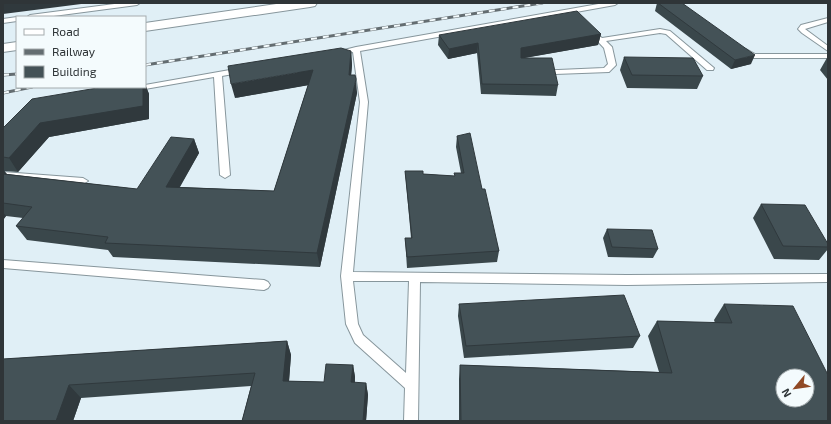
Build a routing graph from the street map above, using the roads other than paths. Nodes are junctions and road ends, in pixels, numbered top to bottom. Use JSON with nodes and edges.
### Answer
{"nodes":[{"id":1,"x":137,"y":3,"type":"edge"},
{"id":2,"x":310,"y":3,"type":"edge"},
{"id":3,"x":615,"y":3,"type":"edge"},
{"id":4,"x":125,"y":4,"type":"edge"},
{"id":5,"x":37,"y":16,"type":"edge"},
{"id":6,"x":16,"y":19,"type":"edge"},
{"id":7,"x":828,"y":20,"type":"edge"},
{"id":8,"x":3,"y":21,"type":"edge"},
{"id":9,"x":585,"y":26,"type":"edge"},
{"id":10,"x":146,"y":27,"type":"edge"},
{"id":11,"x":601,"y":40,"type":"junction"},
{"id":12,"x":16,"y":46,"type":"edge"},
{"id":13,"x":738,"y":47,"type":"edge"},
{"id":14,"x":3,"y":48,"type":"edge"},
{"id":15,"x":356,"y":49,"type":"junction"},
{"id":16,"x":828,"y":49,"type":"edge"},
{"id":17,"x":326,"y":55,"type":"edge"},
{"id":18,"x":828,"y":56,"type":"edge"},
{"id":19,"x":249,"y":68,"type":"edge"},
{"id":20,"x":710,"y":68,"type":"dead end"},
{"id":21,"x":558,"y":72,"type":"dead end"},
{"id":22,"x":218,"y":74,"type":"junction"},
{"id":23,"x":146,"y":86,"type":"edge"},
{"id":24,"x":3,"y":175,"type":"edge"},
{"id":25,"x":225,"y":175,"type":"dead end"},
{"id":26,"x":82,"y":181,"type":"edge"},
{"id":27,"x":3,"y":264,"type":"edge"},
{"id":28,"x":348,"y":276,"type":"junction"},
{"id":29,"x":415,"y":277,"type":"junction"},
{"id":30,"x":828,"y":278,"type":"edge"},
{"id":31,"x":264,"y":286,"type":"dead end"},
{"id":32,"x":412,"y":386,"type":"junction"},
{"id":33,"x":410,"y":421,"type":"edge"}],
"edges":[{"from":1,"to":4,"type":"lane"},
{"from":2,"to":10,"type":"street"},
{"from":3,"to":15,"type":"lane"},
{"from":4,"to":5,"type":"lane"},
{"from":6,"to":8,"type":"lane"},
{"from":7,"to":16,"type":"lane"},
{"from":9,"to":11,"type":"lane"},
{"from":11,"to":20,"type":"lane"},
{"from":11,"to":21,"type":"lane"},
{"from":12,"to":14,"type":"street"},
{"from":13,"to":18,"type":"lane"},
{"from":15,"to":17,"type":"lane"},
{"from":15,"to":28,"type":"lane"},
{"from":19,"to":22,"type":"lane"},
{"from":22,"to":23,"type":"lane"},
{"from":22,"to":25,"type":"lane"},
{"from":24,"to":26,"type":"lane"},
{"from":27,"to":31,"type":"lane"},
{"from":28,"to":29,"type":"lane"},
{"from":28,"to":32,"type":"lane"},
{"from":29,"to":30,"type":"lane"},
{"from":29,"to":32,"type":"lane"},
{"from":32,"to":33,"type":"lane"}]}
